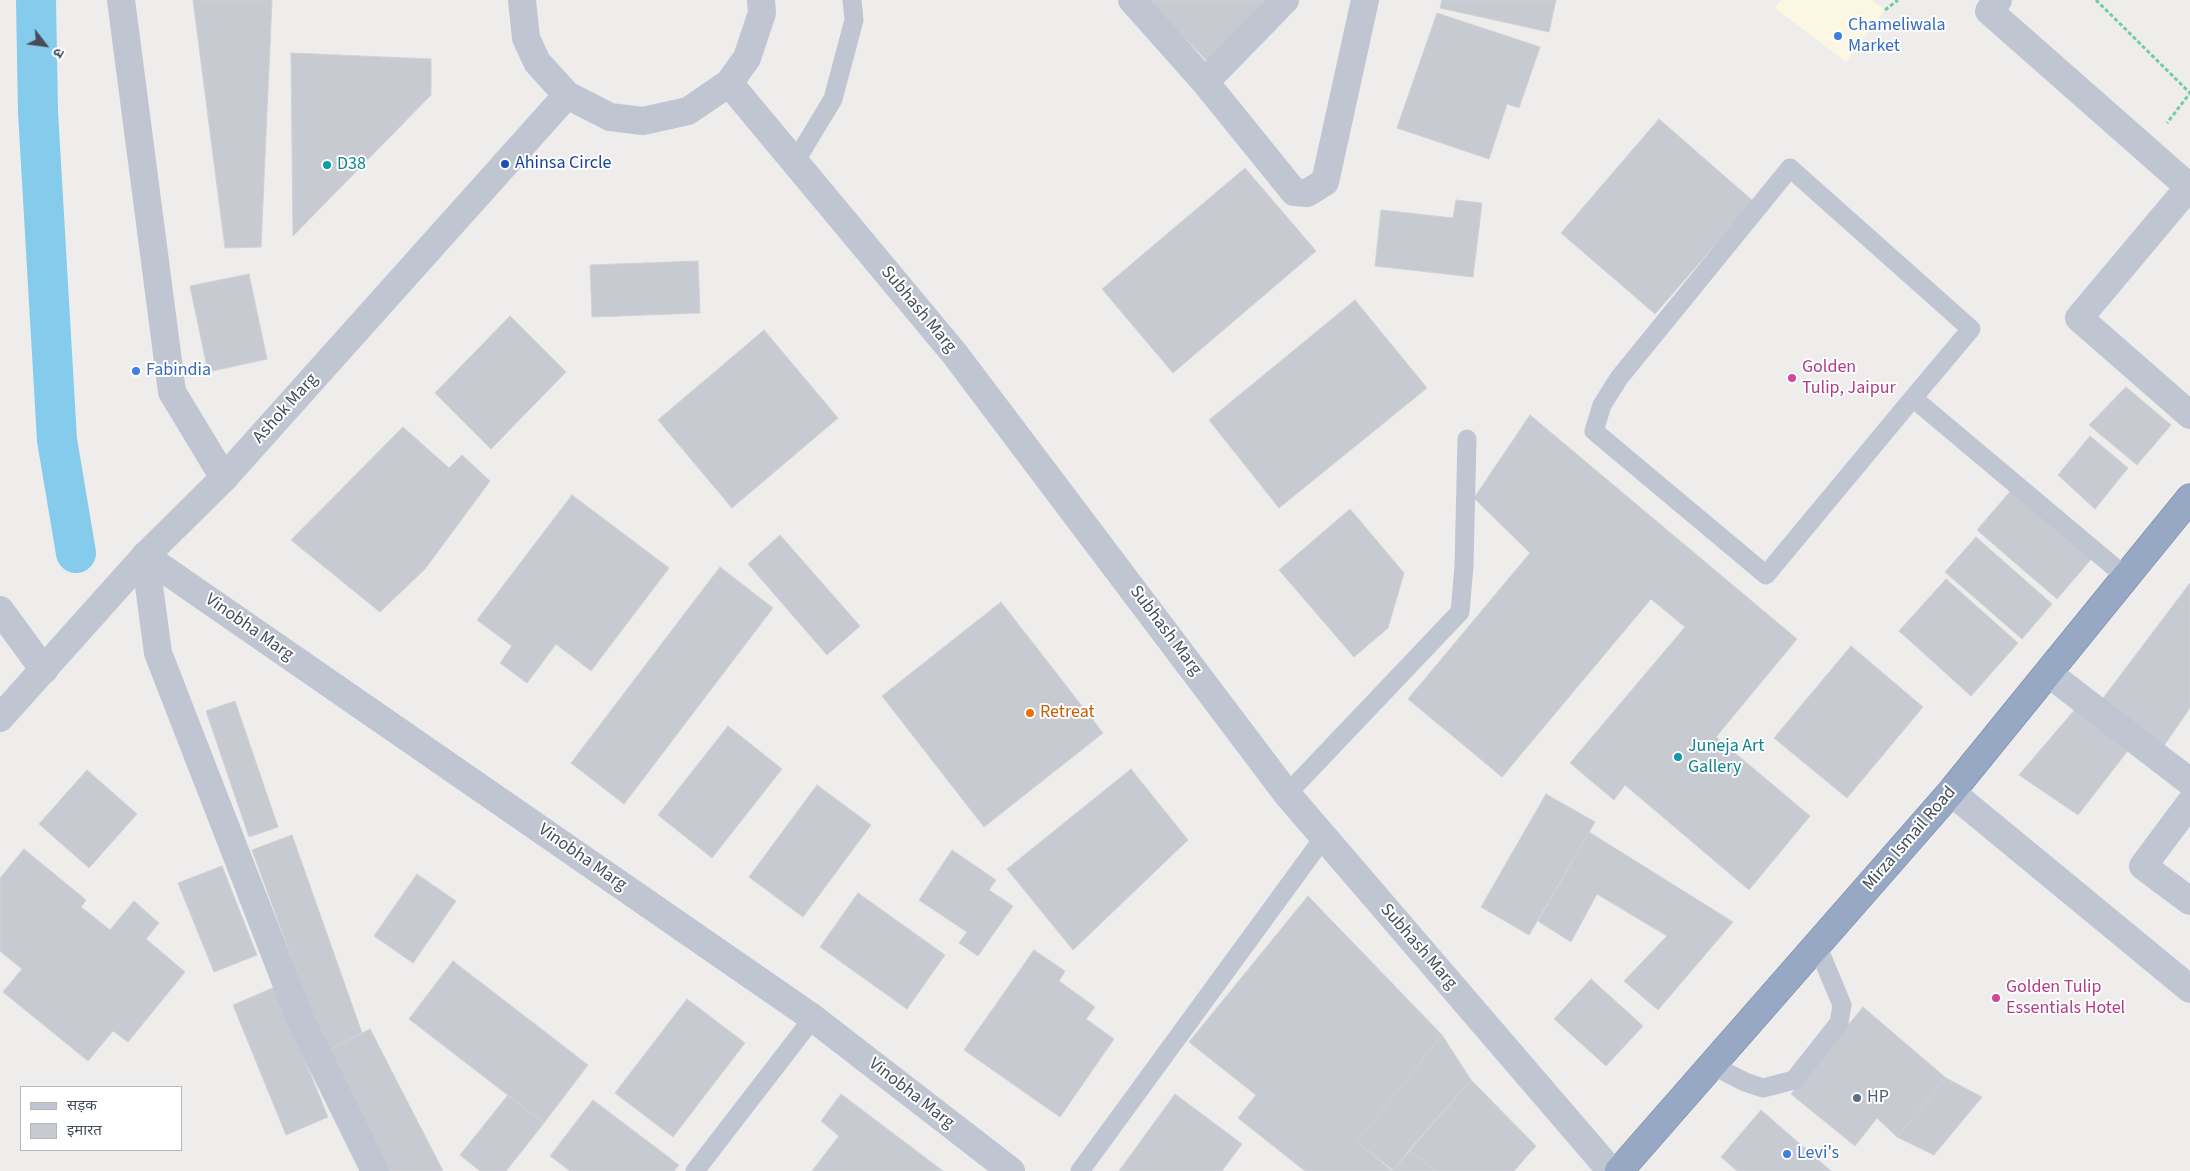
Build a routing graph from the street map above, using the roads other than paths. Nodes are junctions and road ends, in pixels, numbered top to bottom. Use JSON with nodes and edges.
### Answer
{"nodes":[{"id":1,"x":121,"y":0,"type":"edge"},
{"id":2,"x":522,"y":0,"type":"edge"},
{"id":3,"x":761,"y":0,"type":"edge"},
{"id":4,"x":852,"y":0,"type":"edge"},
{"id":5,"x":1132,"y":0,"type":"edge"},
{"id":6,"x":1285,"y":0,"type":"edge"},
{"id":7,"x":1365,"y":0,"type":"edge"},
{"id":8,"x":1998,"y":0,"type":"edge"},
{"id":9,"x":729,"y":82,"type":"junction"},
{"id":10,"x":1205,"y":82,"type":"junction"},
{"id":11,"x":567,"y":95,"type":"junction"},
{"id":12,"x":795,"y":162,"type":"junction"},
{"id":13,"x":2190,"y":187,"type":"edge"},
{"id":14,"x":1913,"y":398,"type":"junction"},
{"id":15,"x":2190,"y":415,"type":"edge"},
{"id":16,"x":1467,"y":439,"type":"dead end"},
{"id":17,"x":224,"y":478,"type":"junction"},
{"id":18,"x":2190,"y":498,"type":"edge"},
{"id":19,"x":145,"y":556,"type":"junction"},
{"id":20,"x":2126,"y":577,"type":"junction"},
{"id":21,"x":0,"y":610,"type":"edge"},
{"id":22,"x":44,"y":670,"type":"junction"},
{"id":23,"x":2048,"y":673,"type":"junction"},
{"id":24,"x":0,"y":718,"type":"edge"},
{"id":25,"x":2190,"y":782,"type":"edge"},
{"id":26,"x":1951,"y":792,"type":"junction"},
{"id":27,"x":1288,"y":794,"type":"junction"},
{"id":28,"x":2190,"y":804,"type":"edge"},
{"id":29,"x":1324,"y":837,"type":"junction"},
{"id":30,"x":2190,"y":901,"type":"edge"},
{"id":31,"x":1817,"y":945,"type":"junction"},
{"id":32,"x":2190,"y":989,"type":"edge"},
{"id":33,"x":813,"y":1018,"type":"junction"},
{"id":34,"x":1712,"y":1065,"type":"junction"},
{"id":35,"x":376,"y":1171,"type":"edge"},
{"id":36,"x":695,"y":1171,"type":"edge"},
{"id":37,"x":1011,"y":1171,"type":"edge"},
{"id":38,"x":1080,"y":1171,"type":"edge"},
{"id":39,"x":1611,"y":1171,"type":"edge"},
{"id":40,"x":1619,"y":1171,"type":"edge"}],
"edges":[{"from":1,"to":17,"type":"street"},
{"from":2,"to":11,"type":"street"},
{"from":3,"to":9,"type":"street"},
{"from":4,"to":12,"type":"lane"},
{"from":5,"to":10,"type":"street"},
{"from":6,"to":10,"type":"street"},
{"from":7,"to":10,"type":"street"},
{"from":8,"to":13,"type":"street"},
{"from":9,"to":11,"type":"street"},
{"from":9,"to":12,"type":"street","name":"Subhash Marg"},
{"from":11,"to":17,"type":"street","name":"Ashok Marg"},
{"from":12,"to":27,"type":"street","name":"Subhash Marg"},
{"from":13,"to":15,"type":"street"},
{"from":14,"to":14,"type":"lane"},
{"from":14,"to":20,"type":"lane"},
{"from":16,"to":27,"type":"lane"},
{"from":17,"to":19,"type":"street","name":"Ashok Marg"},
{"from":18,"to":20,"type":"highway","name":"Mirza Ismail Road"},
{"from":19,"to":22,"type":"street","name":"Ashok Marg"},
{"from":19,"to":33,"type":"street","name":"Vinobha Marg"},
{"from":19,"to":35,"type":"street"},
{"from":20,"to":23,"type":"highway","name":"Mirza Ismail Road"},
{"from":21,"to":22,"type":"street"},
{"from":22,"to":24,"type":"street","name":"Ashok Marg"},
{"from":23,"to":25,"type":"street"},
{"from":23,"to":26,"type":"highway","name":"Mirza Ismail Road"},
{"from":26,"to":31,"type":"highway","name":"Mirza Ismail Road"},
{"from":26,"to":32,"type":"street"},
{"from":27,"to":29,"type":"street","name":"Subhash Marg"},
{"from":28,"to":30,"type":"street"},
{"from":29,"to":38,"type":"lane"},
{"from":29,"to":39,"type":"street","name":"Subhash Marg"},
{"from":31,"to":34,"type":"highway","name":"Mirza Ismail Road"},
{"from":31,"to":34,"type":"lane"},
{"from":33,"to":36,"type":"lane"},
{"from":33,"to":37,"type":"street","name":"Vinobha Marg"},
{"from":34,"to":40,"type":"highway","name":"Mirza Ismail Road"}]}
